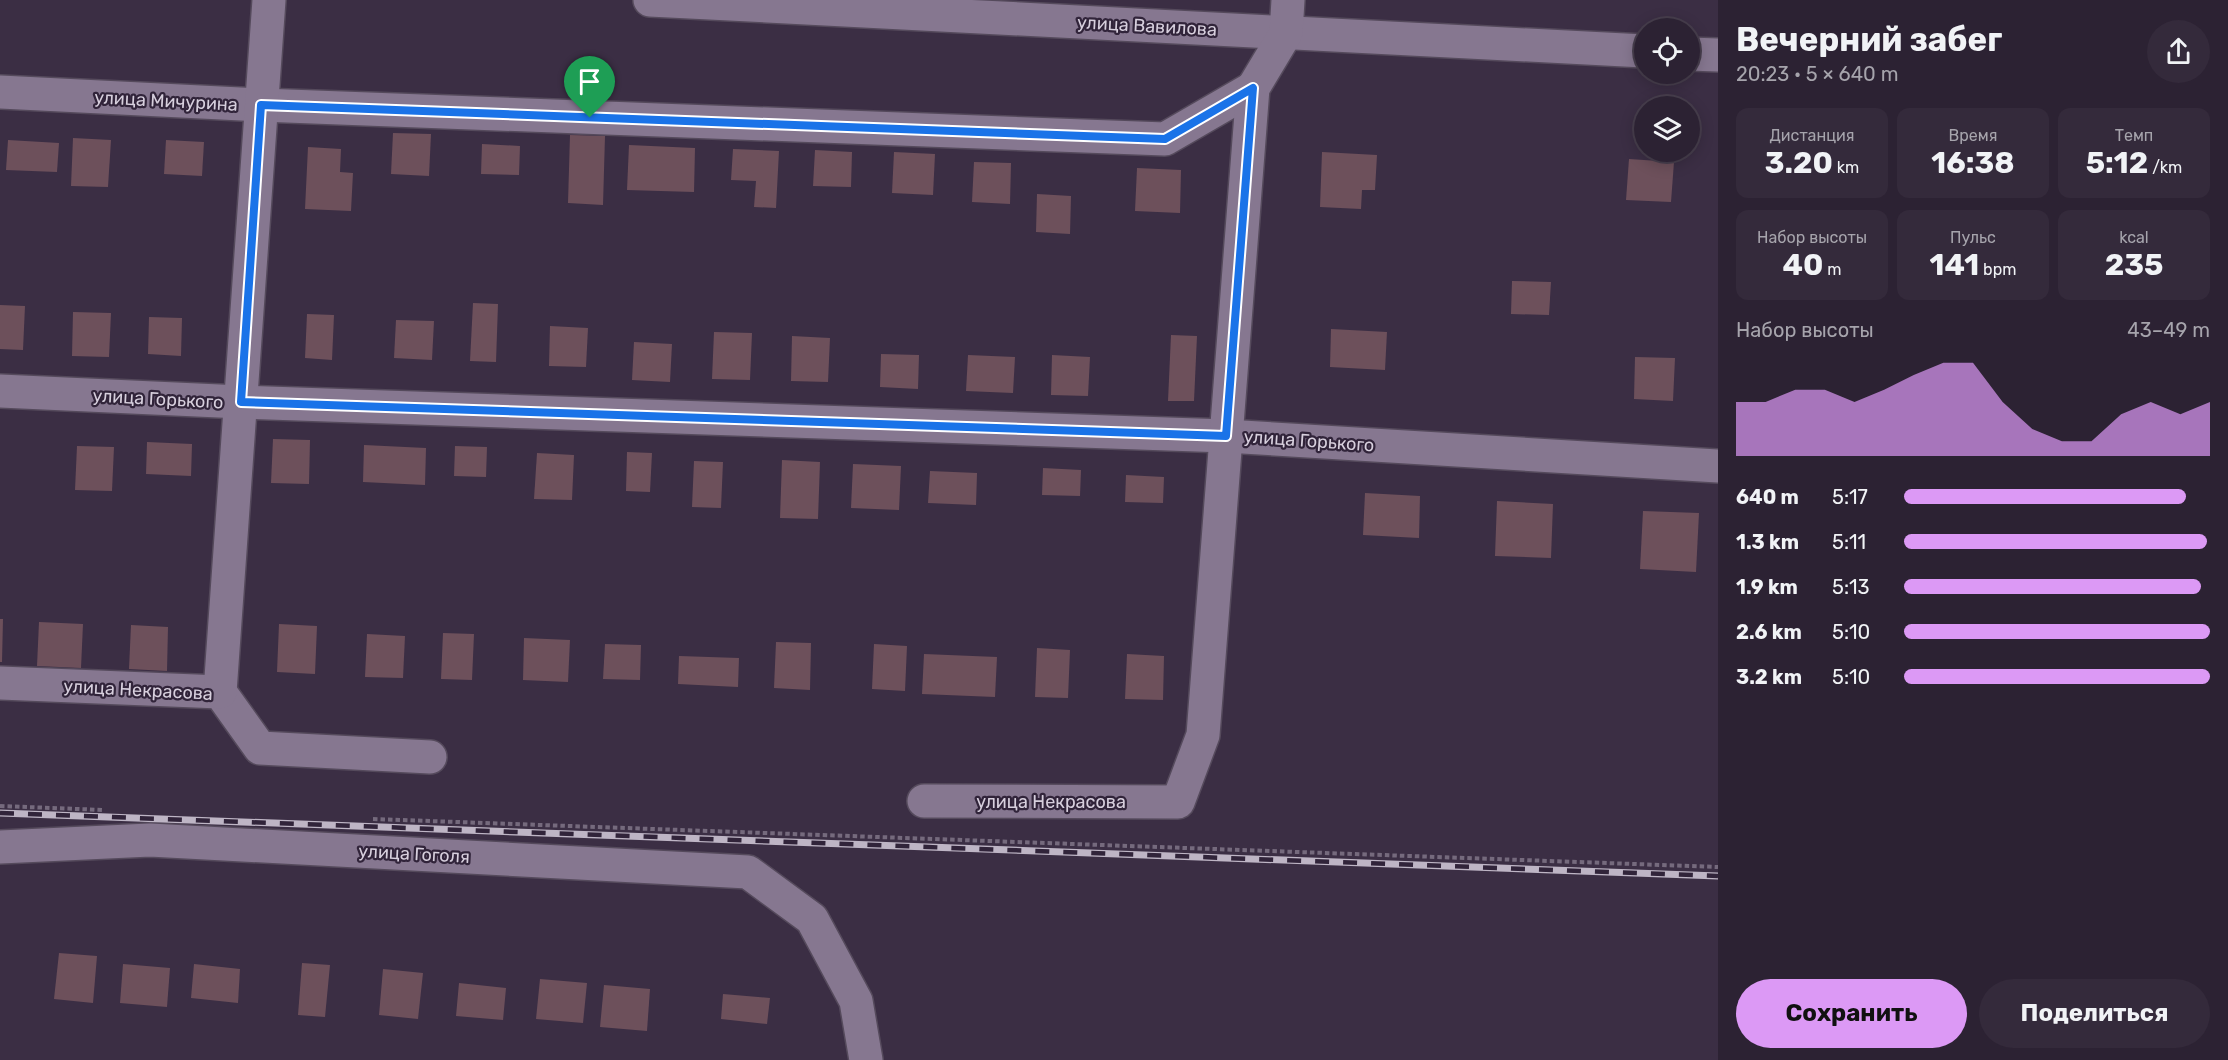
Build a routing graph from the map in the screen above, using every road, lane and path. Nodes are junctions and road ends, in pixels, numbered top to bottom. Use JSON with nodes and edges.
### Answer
{"nodes":[{"id":1,"x":269,"y":0,"type":"edge"},
{"id":2,"x":650,"y":0,"type":"edge"},
{"id":3,"x":1288,"y":0,"type":"edge"},
{"id":4,"x":1286,"y":33,"type":"junction"},
{"id":5,"x":1634,"y":50,"type":"edge"},
{"id":6,"x":1700,"y":54,"type":"edge"},
{"id":7,"x":1718,"y":55,"type":"edge"},
{"id":8,"x":1253,"y":88,"type":"junction"},
{"id":9,"x":0,"y":92,"type":"edge"},
{"id":10,"x":261,"y":105,"type":"junction"},
{"id":11,"x":0,"y":391,"type":"edge"},
{"id":12,"x":241,"y":402,"type":"junction"},
{"id":13,"x":1226,"y":436,"type":"junction"},
{"id":14,"x":1718,"y":466,"type":"edge"},
{"id":15,"x":0,"y":683,"type":"edge"},
{"id":16,"x":220,"y":692,"type":"junction"},
{"id":17,"x":430,"y":757,"type":"dead end"},
{"id":18,"x":924,"y":801,"type":"dead end"},
{"id":19,"x":0,"y":806,"type":"edge"},
{"id":20,"x":108,"y":810,"type":"dead end"},
{"id":21,"x":371,"y":819,"type":"dead end"},
{"id":22,"x":0,"y":847,"type":"edge"},
{"id":23,"x":1718,"y":867,"type":"edge"},
{"id":24,"x":866,"y":1060,"type":"edge"}],
"edges":[{"from":1,"to":10,"type":"street"},
{"from":2,"to":4,"type":"street","name":"улица Вавилова"},
{"from":3,"to":4,"type":"street"},
{"from":4,"to":5,"type":"street","name":"улица Вавилова"},
{"from":4,"to":8,"type":"street"},
{"from":6,"to":7,"type":"street"},
{"from":8,"to":10,"type":"street","name":"улица Мичурина"},
{"from":8,"to":13,"type":"street"},
{"from":9,"to":10,"type":"street","name":"улица Мичурина"},
{"from":10,"to":12,"type":"street"},
{"from":11,"to":12,"type":"street","name":"улица Горького"},
{"from":12,"to":13,"type":"street","name":"улица Горького"},
{"from":12,"to":16,"type":"street"},
{"from":13,"to":14,"type":"street","name":"улица Горького"},
{"from":13,"to":18,"type":"street","name":"улица Некрасова"},
{"from":15,"to":16,"type":"street","name":"улица Некрасова"},
{"from":16,"to":17,"type":"street","name":"улица Некрасова"},
{"from":19,"to":20,"type":"path"},
{"from":21,"to":23,"type":"path"},
{"from":22,"to":24,"type":"street","name":"улица Гоголя"}]}
